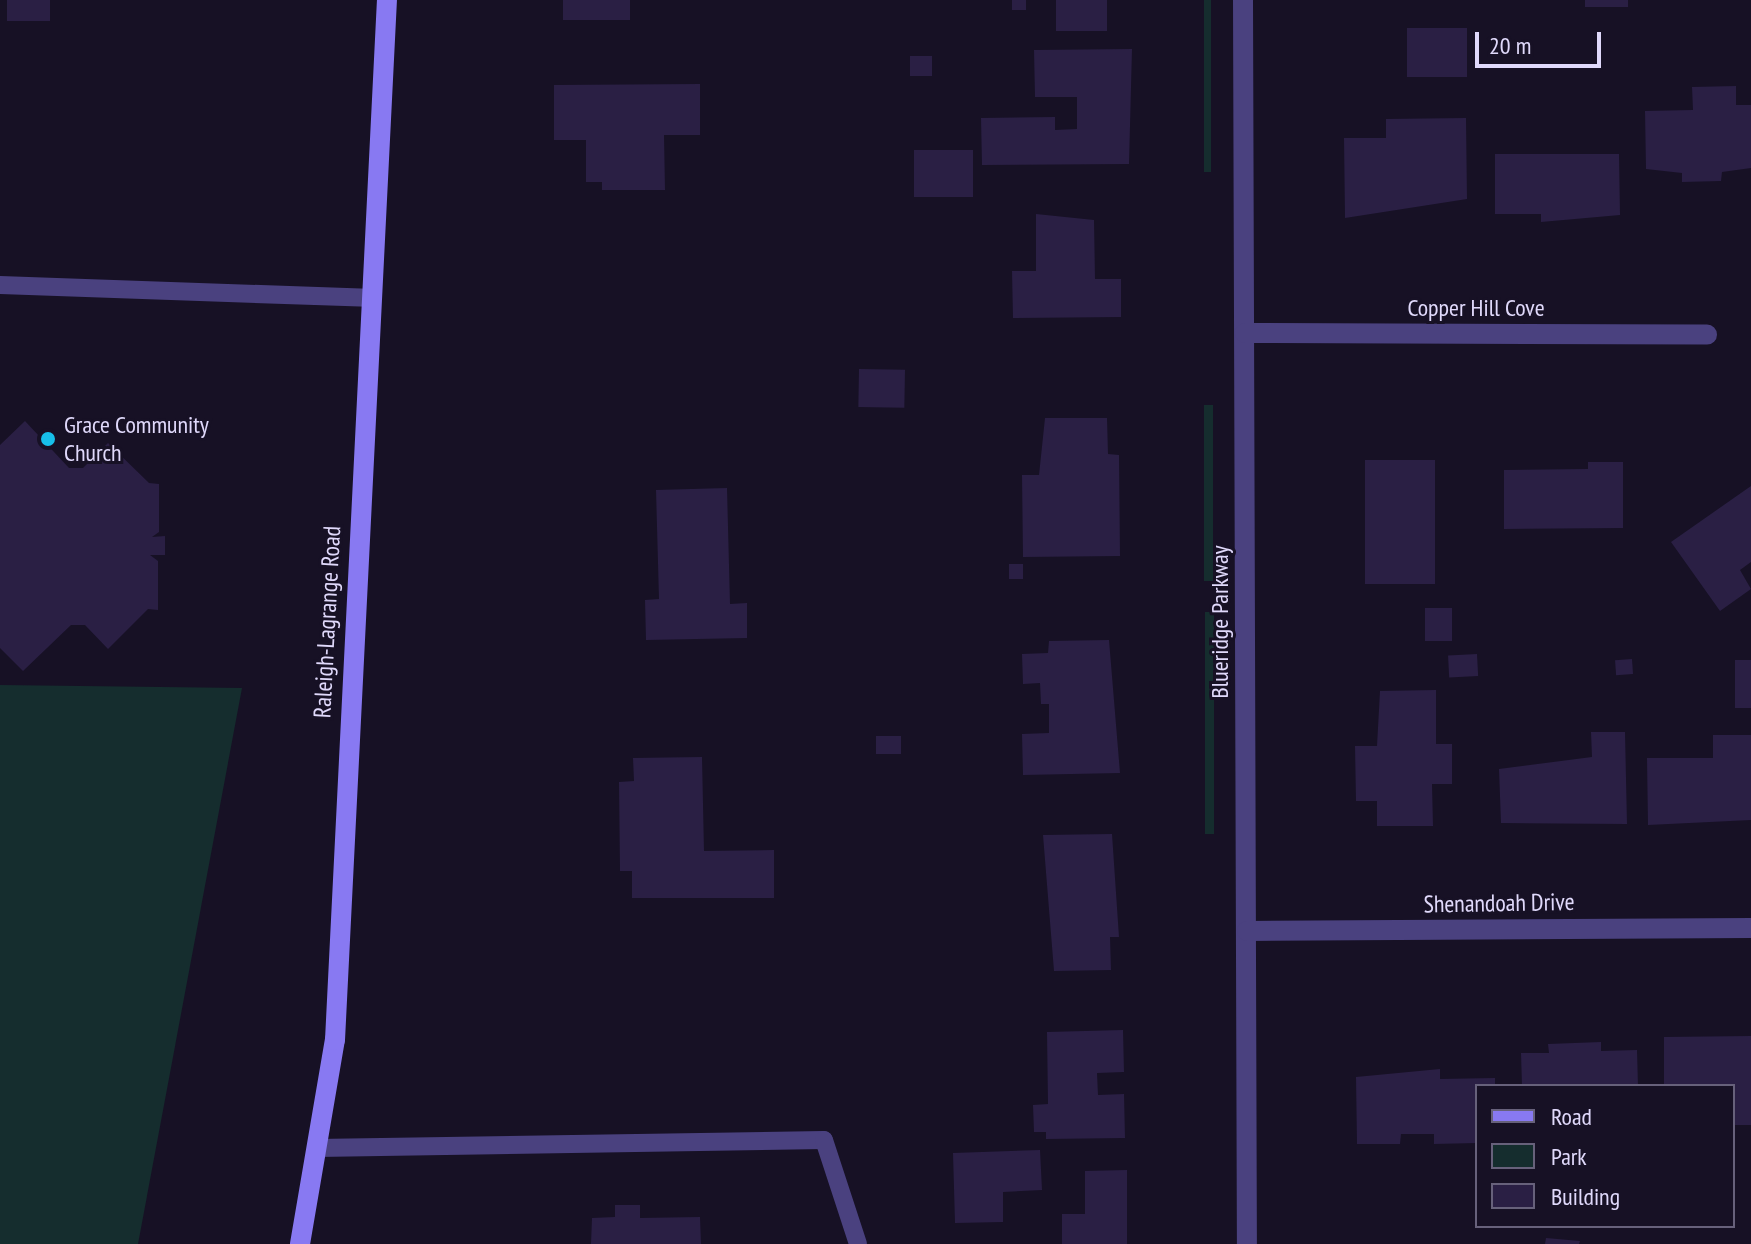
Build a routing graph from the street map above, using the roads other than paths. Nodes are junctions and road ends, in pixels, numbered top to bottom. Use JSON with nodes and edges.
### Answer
{"nodes":[{"id":1,"x":387,"y":0,"type":"edge"},
{"id":2,"x":1243,"y":0,"type":"edge"},
{"id":3,"x":0,"y":285,"type":"edge"},
{"id":4,"x":368,"y":298,"type":"junction"},
{"id":5,"x":1245,"y":333,"type":"junction"},
{"id":6,"x":1707,"y":335,"type":"dead end"},
{"id":7,"x":1751,"y":928,"type":"edge"},
{"id":8,"x":1247,"y":931,"type":"junction"},
{"id":9,"x":317,"y":1148,"type":"junction"},
{"id":10,"x":300,"y":1244,"type":"edge"},
{"id":11,"x":858,"y":1244,"type":"edge"},
{"id":12,"x":1247,"y":1244,"type":"edge"}],
"edges":[{"from":1,"to":4,"type":"main road","name":"Raleigh-Lagrange Road"},
{"from":2,"to":5,"type":"street","name":"Blueridge Parkway"},
{"from":3,"to":4,"type":"lane"},
{"from":4,"to":9,"type":"main road","name":"Raleigh-Lagrange Road"},
{"from":5,"to":6,"type":"street","name":"Copper Hill Cove"},
{"from":5,"to":8,"type":"street","name":"Blueridge Parkway"},
{"from":7,"to":8,"type":"street","name":"Shenandoah Drive"},
{"from":8,"to":12,"type":"street","name":"Blueridge Parkway"},
{"from":9,"to":10,"type":"main road","name":"Raleigh-Lagrange Road"},
{"from":9,"to":11,"type":"lane"}]}
